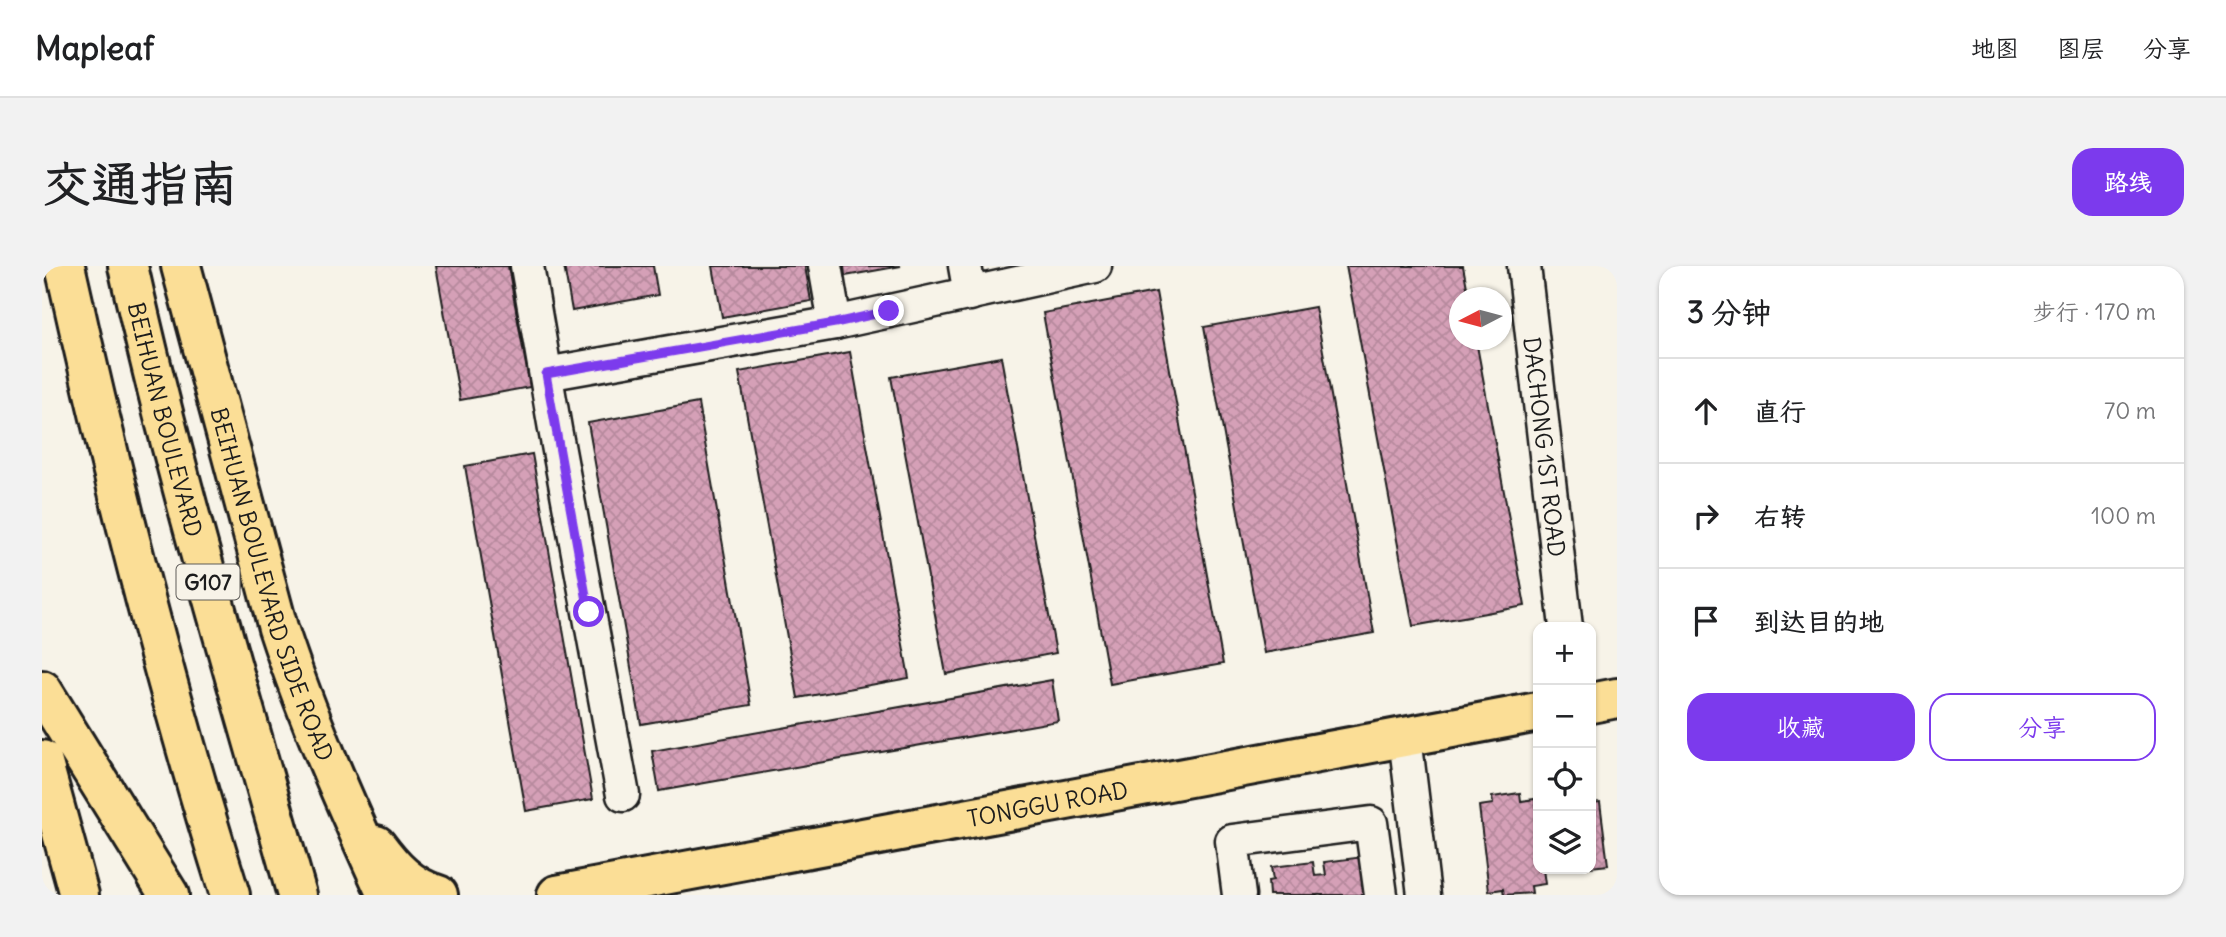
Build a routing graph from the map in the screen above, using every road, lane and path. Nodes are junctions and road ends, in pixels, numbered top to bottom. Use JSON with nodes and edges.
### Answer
{"nodes":[{"id":1,"x":65,"y":266,"type":"edge"},
{"id":2,"x":128,"y":266,"type":"edge"},
{"id":3,"x":181,"y":266,"type":"edge"},
{"id":4,"x":527,"y":266,"type":"edge"},
{"id":5,"x":825,"y":266,"type":"edge"},
{"id":6,"x":1095,"y":266,"type":"edge"},
{"id":7,"x":1524,"y":266,"type":"edge"},
{"id":8,"x":967,"y":280,"type":"edge"},
{"id":9,"x":835,"y":323,"type":"junction"},
{"id":10,"x":546,"y":374,"type":"junction"},
{"id":11,"x":1565,"y":622,"type":"edge"},
{"id":12,"x":42,"y":690,"type":"edge"},
{"id":13,"x":1617,"y":698,"type":"edge"},
{"id":14,"x":1596,"y":702,"type":"edge"},
{"id":15,"x":1533,"y":713,"type":"edge"},
{"id":16,"x":1405,"y":737,"type":"junction"},
{"id":17,"x":42,"y":760,"type":"edge"},
{"id":18,"x":623,"y":795,"type":"dead end"},
{"id":19,"x":347,"y":807,"type":"junction"},
{"id":20,"x":79,"y":895,"type":"edge"},
{"id":21,"x":169,"y":895,"type":"edge"},
{"id":22,"x":230,"y":895,"type":"edge"},
{"id":23,"x":297,"y":895,"type":"edge"},
{"id":24,"x":387,"y":895,"type":"edge"},
{"id":25,"x":438,"y":895,"type":"edge"},
{"id":26,"x":557,"y":895,"type":"edge"},
{"id":27,"x":1239,"y":895,"type":"edge"},
{"id":28,"x":1381,"y":895,"type":"edge"},
{"id":29,"x":1424,"y":895,"type":"edge"}],
"edges":[{"from":1,"to":22,"type":"main road","number":"G107"},
{"from":2,"to":23,"type":"main road","name":"BEIHUAN BOULEVARD","number":"G107"},
{"from":3,"to":19,"type":"main road","name":"BEIHUAN BOULEVARD SIDE ROAD"},
{"from":4,"to":10,"type":"street"},
{"from":5,"to":9,"type":"street"},
{"from":6,"to":8,"type":"street"},
{"from":7,"to":11,"type":"street","name":"DACHONG 1ST ROAD"},
{"from":8,"to":9,"type":"street"},
{"from":9,"to":10,"type":"street"},
{"from":10,"to":18,"type":"street"},
{"from":12,"to":21,"type":"main road"},
{"from":13,"to":14,"type":"main road"},
{"from":15,"to":16,"type":"main road","name":"TONGGU ROAD"},
{"from":16,"to":26,"type":"main road","name":"TONGGU ROAD"},
{"from":16,"to":29,"type":"street"},
{"from":17,"to":20,"type":"main road"},
{"from":19,"to":24,"type":"main road","name":"BEIHUAN BOULEVARD SIDE ROAD"},
{"from":19,"to":25,"type":"main road"},
{"from":27,"to":28,"type":"street"}]}
